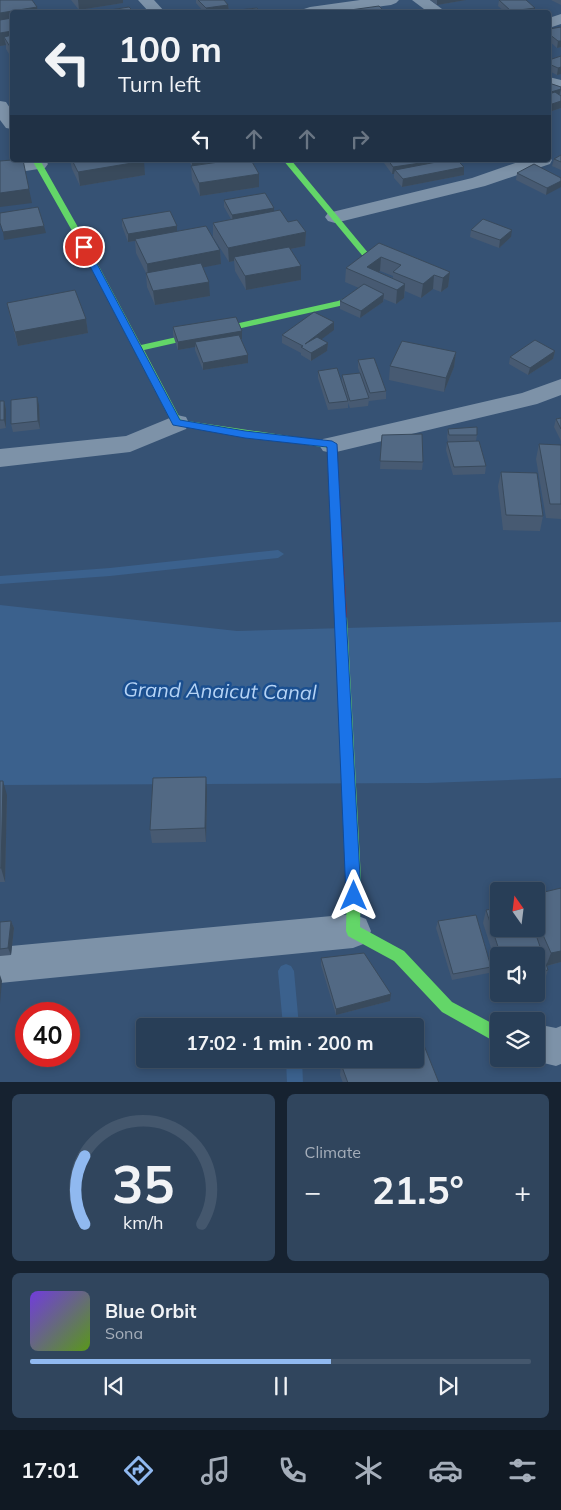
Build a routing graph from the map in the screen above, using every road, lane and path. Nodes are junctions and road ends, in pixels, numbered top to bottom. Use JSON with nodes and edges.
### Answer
{"nodes":[{"id":1,"x":146,"y":0,"type":"edge"},
{"id":2,"x":391,"y":0,"type":"edge"},
{"id":3,"x":420,"y":0,"type":"edge"},
{"id":4,"x":155,"y":10,"type":"edge"},
{"id":5,"x":324,"y":10,"type":"edge"},
{"id":6,"x":435,"y":10,"type":"edge"},
{"id":7,"x":0,"y":106,"type":"edge"},
{"id":8,"x":10,"y":121,"type":"edge"},
{"id":9,"x":37,"y":162,"type":"edge"},
{"id":10,"x":289,"y":162,"type":"edge"},
{"id":11,"x":537,"y":162,"type":"edge"},
{"id":12,"x":0,"y":169,"type":"edge"},
{"id":13,"x":336,"y":217,"type":"junction"},
{"id":14,"x":136,"y":349,"type":"junction"},
{"id":15,"x":561,"y":387,"type":"edge"},
{"id":16,"x":177,"y":423,"type":"junction"},
{"id":17,"x":332,"y":444,"type":"junction"},
{"id":18,"x":0,"y":458,"type":"edge"},
{"id":19,"x":352,"y":931,"type":"junction"},
{"id":20,"x":0,"y":965,"type":"edge"},
{"id":21,"x":490,"y":1031,"type":"edge"},
{"id":22,"x":545,"y":1045,"type":"edge"},
{"id":23,"x":561,"y":1046,"type":"edge"}],
"edges":[{"from":1,"to":4,"type":"street"},
{"from":2,"to":5,"type":"street"},
{"from":3,"to":6,"type":"street"},
{"from":7,"to":8,"type":"street"},
{"from":9,"to":12,"type":"street"},
{"from":9,"to":14,"type":"street"},
{"from":10,"to":13,"type":"street"},
{"from":11,"to":13,"type":"street"},
{"from":13,"to":14,"type":"street"},
{"from":14,"to":16,"type":"street"},
{"from":15,"to":17,"type":"street"},
{"from":16,"to":17,"type":"street"},
{"from":16,"to":18,"type":"street"},
{"from":17,"to":19,"type":"street"},
{"from":19,"to":20,"type":"street"},
{"from":19,"to":21,"type":"street"},
{"from":22,"to":23,"type":"street"}]}
